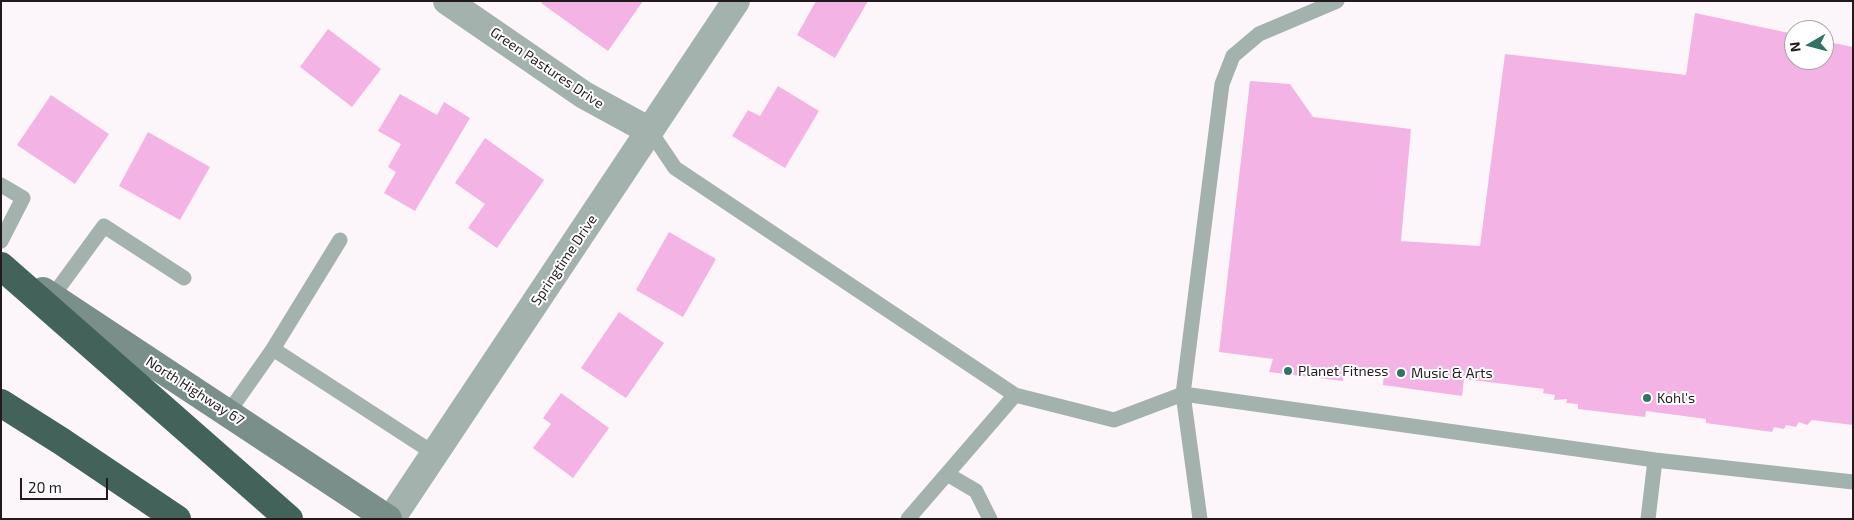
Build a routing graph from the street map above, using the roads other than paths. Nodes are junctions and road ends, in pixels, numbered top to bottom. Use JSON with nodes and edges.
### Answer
{"nodes":[{"id":1,"x":447,"y":1,"type":"edge"},
{"id":2,"x":736,"y":1,"type":"edge"},
{"id":3,"x":1337,"y":1,"type":"edge"},
{"id":4,"x":650,"y":131,"type":"junction"},
{"id":5,"x":1,"y":185,"type":"edge"},
{"id":6,"x":340,"y":240,"type":"dead end"},
{"id":7,"x":1,"y":241,"type":"edge"},
{"id":8,"x":1,"y":265,"type":"edge"},
{"id":9,"x":184,"y":278,"type":"dead end"},
{"id":10,"x":52,"y":298,"type":"junction"},
{"id":11,"x":273,"y":349,"type":"junction"},
{"id":12,"x":1184,"y":394,"type":"junction"},
{"id":13,"x":1015,"y":395,"type":"junction"},
{"id":14,"x":1,"y":403,"type":"edge"},
{"id":15,"x":228,"y":413,"type":"junction"},
{"id":16,"x":435,"y":454,"type":"junction"},
{"id":17,"x":1654,"y":460,"type":"junction"},
{"id":18,"x":947,"y":474,"type":"junction"},
{"id":19,"x":1853,"y":482,"type":"edge"},
{"id":20,"x":177,"y":519,"type":"edge"},
{"id":21,"x":290,"y":519,"type":"edge"},
{"id":22,"x":390,"y":519,"type":"edge"},
{"id":23,"x":908,"y":519,"type":"edge"},
{"id":24,"x":990,"y":519,"type":"edge"},
{"id":25,"x":1200,"y":519,"type":"edge"},
{"id":26,"x":1648,"y":519,"type":"edge"}],
"edges":[{"from":1,"to":4,"type":"street","name":"Green Pastures Drive"},
{"from":2,"to":4,"type":"street","name":"Springtime Drive"},
{"from":3,"to":12,"type":"lane"},
{"from":4,"to":13,"type":"lane"},
{"from":4,"to":16,"type":"street","name":"Springtime Drive"},
{"from":5,"to":7,"type":"lane"},
{"from":6,"to":11,"type":"lane"},
{"from":8,"to":10,"type":"main road","name":"North Highway 67"},
{"from":8,"to":21,"type":"highway"},
{"from":9,"to":10,"type":"lane"},
{"from":10,"to":15,"type":"main road","name":"North Highway 67"},
{"from":11,"to":15,"type":"lane"},
{"from":11,"to":16,"type":"lane"},
{"from":12,"to":13,"type":"lane"},
{"from":12,"to":17,"type":"lane"},
{"from":12,"to":25,"type":"lane"},
{"from":13,"to":18,"type":"lane"},
{"from":14,"to":20,"type":"highway"},
{"from":15,"to":22,"type":"main road","name":"North Highway 67"},
{"from":16,"to":22,"type":"street","name":"Springtime Drive"},
{"from":17,"to":19,"type":"lane"},
{"from":17,"to":26,"type":"lane"},
{"from":18,"to":23,"type":"lane"},
{"from":18,"to":24,"type":"lane"}]}
